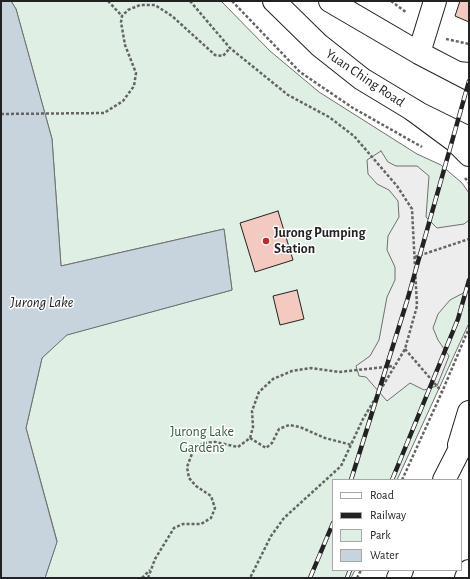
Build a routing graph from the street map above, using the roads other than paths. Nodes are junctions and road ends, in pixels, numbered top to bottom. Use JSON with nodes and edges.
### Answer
{"nodes":[{"id":1,"x":274,"y":1,"type":"edge"},
{"id":2,"x":330,"y":1,"type":"edge"},
{"id":3,"x":435,"y":1,"type":"edge"},
{"id":4,"x":419,"y":53,"type":"junction"},
{"id":5,"x":466,"y":75,"type":"edge"},
{"id":6,"x":412,"y":110,"type":"junction"},
{"id":7,"x":469,"y":138,"type":"edge"},
{"id":8,"x":469,"y":155,"type":"edge"},
{"id":9,"x":469,"y":412,"type":"edge"},
{"id":10,"x":469,"y":431,"type":"edge"},
{"id":11,"x":457,"y":452,"type":"junction"},
{"id":12,"x":444,"y":479,"type":"edge"},
{"id":13,"x":469,"y":571,"type":"edge"},
{"id":14,"x":466,"y":578,"type":"edge"}],
"edges":[{"from":1,"to":6,"type":"street","name":"Yuan Ching Road"},
{"from":2,"to":4,"type":"street"},
{"from":3,"to":4,"type":"street"},
{"from":4,"to":5,"type":"street"},
{"from":6,"to":7,"type":"street","name":"Yuan Ching Road"},
{"from":6,"to":8,"type":"street"},
{"from":9,"to":11,"type":"street"},
{"from":10,"to":11,"type":"street"},
{"from":11,"to":12,"type":"street"},
{"from":13,"to":14,"type":"street"}]}
